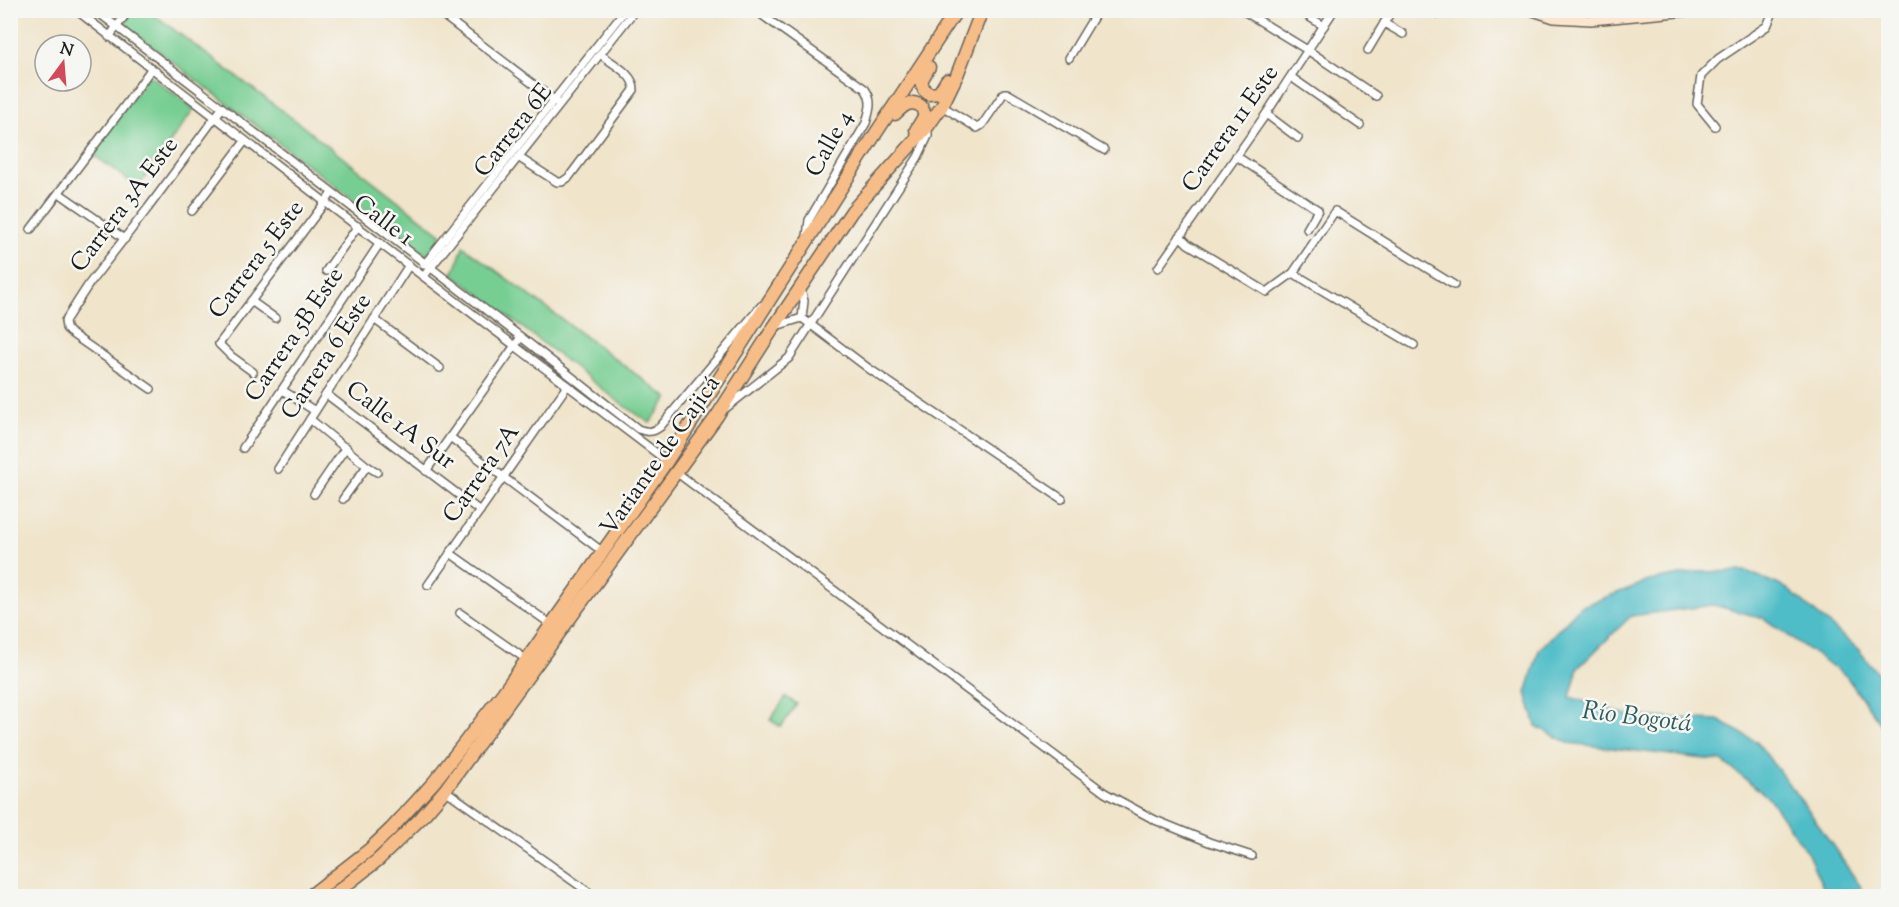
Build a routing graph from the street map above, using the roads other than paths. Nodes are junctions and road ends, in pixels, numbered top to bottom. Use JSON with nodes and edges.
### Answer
{"nodes":[{"id":1,"x":76,"y":10,"type":"edge"},
{"id":2,"x":94,"y":10,"type":"edge"},
{"id":3,"x":129,"y":10,"type":"edge"},
{"id":4,"x":436,"y":10,"type":"edge"},
{"id":5,"x":625,"y":10,"type":"edge"},
{"id":6,"x":634,"y":10,"type":"edge"},
{"id":7,"x":755,"y":10,"type":"edge"},
{"id":8,"x":934,"y":10,"type":"edge"},
{"id":9,"x":982,"y":10,"type":"edge"},
{"id":10,"x":1098,"y":10,"type":"edge"},
{"id":11,"x":1242,"y":10,"type":"edge"},
{"id":12,"x":1298,"y":10,"type":"edge"},
{"id":13,"x":1334,"y":10,"type":"edge"},
{"id":14,"x":1392,"y":10,"type":"edge"},
{"id":15,"x":1699,"y":10,"type":"edge"},
{"id":16,"x":1774,"y":10,"type":"edge"},
{"id":17,"x":1531,"y":11,"type":"edge"},
{"id":18,"x":954,"y":16,"type":"edge"},
{"id":19,"x":1384,"y":23,"type":"junction"},
{"id":20,"x":1324,"y":26,"type":"junction"},
{"id":21,"x":116,"y":27,"type":"junction"},
{"id":22,"x":942,"y":34,"type":"junction"},
{"id":23,"x":1403,"y":34,"type":"dead end"},
{"id":24,"x":109,"y":37,"type":"junction"},
{"id":25,"x":969,"y":44,"type":"junction"},
{"id":26,"x":1368,"y":50,"type":"dead end"},
{"id":27,"x":1309,"y":51,"type":"junction"},
{"id":28,"x":600,"y":54,"type":"junction"},
{"id":29,"x":1069,"y":58,"type":"dead end"},
{"id":30,"x":151,"y":69,"type":"junction"},
{"id":31,"x":1291,"y":77,"type":"junction"},
{"id":32,"x":1376,"y":96,"type":"dead end"},
{"id":33,"x":557,"y":102,"type":"junction"},
{"id":34,"x":942,"y":106,"type":"junction"},
{"id":35,"x":222,"y":108,"type":"junction"},
{"id":36,"x":1266,"y":114,"type":"junction"},
{"id":37,"x":215,"y":118,"type":"junction"},
{"id":38,"x":1360,"y":125,"type":"dead end"},
{"id":39,"x":928,"y":126,"type":"junction"},
{"id":40,"x":1715,"y":126,"type":"dead end"},
{"id":41,"x":876,"y":133,"type":"junction"},
{"id":42,"x":1298,"y":138,"type":"dead end"},
{"id":43,"x":245,"y":141,"type":"junction"},
{"id":44,"x":1104,"y":150,"type":"dead end"},
{"id":45,"x":902,"y":154,"type":"junction"},
{"id":46,"x":1236,"y":156,"type":"junction"},
{"id":47,"x":518,"y":157,"type":"junction"},
{"id":48,"x":59,"y":193,"type":"junction"},
{"id":49,"x":332,"y":193,"type":"junction"},
{"id":50,"x":325,"y":202,"type":"junction"},
{"id":51,"x":192,"y":211,"type":"dead end"},
{"id":52,"x":358,"y":226,"type":"junction"},
{"id":53,"x":31,"y":229,"type":"dead end"},
{"id":54,"x":1306,"y":229,"type":"dead end"},
{"id":55,"x":1180,"y":236,"type":"junction"},
{"id":56,"x":125,"y":239,"type":"junction"},
{"id":57,"x":380,"y":243,"type":"junction"},
{"id":58,"x":806,"y":243,"type":"junction"},
{"id":59,"x":409,"y":265,"type":"junction"},
{"id":60,"x":428,"y":266,"type":"junction"},
{"id":61,"x":1158,"y":268,"type":"dead end"},
{"id":62,"x":326,"y":271,"type":"dead end"},
{"id":63,"x":1293,"y":273,"type":"junction"},
{"id":64,"x":421,"y":274,"type":"junction"},
{"id":65,"x":1454,"y":285,"type":"dead end"},
{"id":66,"x":801,"y":287,"type":"junction"},
{"id":67,"x":770,"y":298,"type":"junction"},
{"id":68,"x":251,"y":301,"type":"junction"},
{"id":69,"x":275,"y":318,"type":"dead end"},
{"id":70,"x":802,"y":318,"type":"junction"},
{"id":71,"x":374,"y":319,"type":"junction"},
{"id":72,"x":811,"y":325,"type":"junction"},
{"id":73,"x":774,"y":327,"type":"junction"},
{"id":74,"x":521,"y":337,"type":"junction"},
{"id":75,"x":514,"y":345,"type":"junction"},
{"id":76,"x":1414,"y":345,"type":"dead end"},
{"id":77,"x":440,"y":368,"type":"dead end"},
{"id":78,"x":253,"y":372,"type":"dead end"},
{"id":79,"x":567,"y":386,"type":"junction"},
{"id":80,"x":151,"y":389,"type":"dead end"},
{"id":81,"x":282,"y":390,"type":"junction"},
{"id":82,"x":326,"y":394,"type":"junction"},
{"id":83,"x":315,"y":411,"type":"junction"},
{"id":84,"x":717,"y":416,"type":"junction"},
{"id":85,"x":310,"y":419,"type":"junction"},
{"id":86,"x":450,"y":437,"type":"junction"},
{"id":87,"x":345,"y":447,"type":"junction"},
{"id":88,"x":243,"y":448,"type":"dead end"},
{"id":89,"x":668,"y":461,"type":"junction"},
{"id":90,"x":368,"y":466,"type":"junction"},
{"id":91,"x":278,"y":469,"type":"dead end"},
{"id":92,"x":426,"y":471,"type":"junction"},
{"id":93,"x":377,"y":472,"type":"dead end"},
{"id":94,"x":676,"y":472,"type":"junction"},
{"id":95,"x":504,"y":477,"type":"junction"},
{"id":96,"x":314,"y":494,"type":"dead end"},
{"id":97,"x":344,"y":499,"type":"dead end"},
{"id":98,"x":1062,"y":499,"type":"dead end"},
{"id":99,"x":480,"y":511,"type":"junction"},
{"id":100,"x":603,"y":552,"type":"junction"},
{"id":101,"x":450,"y":553,"type":"junction"},
{"id":102,"x":428,"y":585,"type":"dead end"},
{"id":103,"x":460,"y":613,"type":"dead end"},
{"id":104,"x":552,"y":625,"type":"junction"},
{"id":105,"x":527,"y":660,"type":"junction"},
{"id":106,"x":445,"y":790,"type":"junction"},
{"id":107,"x":1252,"y":856,"type":"dead end"},
{"id":108,"x":310,"y":897,"type":"edge"},
{"id":109,"x":332,"y":897,"type":"edge"},
{"id":110,"x":594,"y":897,"type":"edge"}],
"edges":[{"from":1,"to":24,"type":"street","name":"Calle 1"},
{"from":2,"to":21,"type":"street","name":"Calle 1"},
{"from":3,"to":21,"type":"street"},
{"from":4,"to":33,"type":"street"},
{"from":5,"to":33,"type":"street","name":"Carrera 6E"},
{"from":6,"to":28,"type":"street","name":"Carrera 6E"},
{"from":7,"to":58,"type":"street","name":"Calle 4"},
{"from":8,"to":18,"type":"street"},
{"from":9,"to":25,"type":"highway","name":"Variante de Cajicá"},
{"from":10,"to":29,"type":"street"},
{"from":11,"to":27,"type":"street"},
{"from":12,"to":20,"type":"street"},
{"from":13,"to":20,"type":"street","name":"Carrera 11 Este"},
{"from":14,"to":19,"type":"street"},
{"from":15,"to":17,"type":"street"},
{"from":16,"to":40,"type":"street"},
{"from":18,"to":22,"type":"highway","name":"Variante de Cajicá"},
{"from":19,"to":23,"type":"street"},
{"from":19,"to":26,"type":"street"},
{"from":20,"to":27,"type":"street","name":"Carrera 11 Este"},
{"from":21,"to":24,"type":"street"},
{"from":21,"to":35,"type":"street","name":"Calle 1"},
{"from":22,"to":25,"type":"highway"},
{"from":22,"to":41,"type":"highway","name":"Variante de Cajicá"},
{"from":24,"to":30,"type":"street","name":"Calle 1"},
{"from":25,"to":34,"type":"highway","name":"Variante de Cajicá"},
{"from":27,"to":31,"type":"street","name":"Carrera 11 Este"},
{"from":27,"to":32,"type":"street"},
{"from":28,"to":33,"type":"street","name":"Carrera 6E"},
{"from":28,"to":47,"type":"street"},
{"from":30,"to":37,"type":"street","name":"Calle 1"},
{"from":30,"to":48,"type":"street"},
{"from":31,"to":36,"type":"street","name":"Carrera 11 Este"},
{"from":31,"to":38,"type":"street"},
{"from":33,"to":47,"type":"street","name":"Carrera 6E"},
{"from":33,"to":60,"type":"street","name":"Carrera 6E"},
{"from":34,"to":39,"type":"highway","name":"Variante de Cajicá"},
{"from":34,"to":44,"type":"street"},
{"from":35,"to":37,"type":"street","name":"Carrera 3A Este"},
{"from":35,"to":49,"type":"street","name":"Calle 1"},
{"from":36,"to":42,"type":"street"},
{"from":36,"to":46,"type":"street","name":"Carrera 11 Este"},
{"from":37,"to":43,"type":"street","name":"Calle 1"},
{"from":37,"to":56,"type":"street","name":"Carrera 3A Este"},
{"from":39,"to":45,"type":"highway","name":"Variante de Cajicá"},
{"from":39,"to":72,"type":"street"},
{"from":41,"to":45,"type":"highway"},
{"from":41,"to":58,"type":"highway","name":"Variante de Cajicá"},
{"from":43,"to":50,"type":"street","name":"Calle 1"},
{"from":43,"to":51,"type":"street"},
{"from":45,"to":66,"type":"highway","name":"Variante de Cajicá"},
{"from":46,"to":54,"type":"street"},
{"from":46,"to":55,"type":"street","name":"Carrera 11 Este"},
{"from":47,"to":60,"type":"street","name":"Carrera 6E"},
{"from":48,"to":53,"type":"street"},
{"from":48,"to":56,"type":"street"},
{"from":49,"to":50,"type":"street","name":"Carrera 5 Este"},
{"from":49,"to":60,"type":"street","name":"Calle 1"},
{"from":50,"to":52,"type":"street","name":"Calle 1"},
{"from":50,"to":68,"type":"street","name":"Carrera 5 Este"},
{"from":52,"to":57,"type":"street","name":"Calle 1"},
{"from":52,"to":62,"type":"street"},
{"from":55,"to":61,"type":"street","name":"Carrera 11 Este"},
{"from":55,"to":63,"type":"street"},
{"from":56,"to":80,"type":"street","name":"Carrera 3A Este"},
{"from":57,"to":59,"type":"street","name":"Calle 1"},
{"from":57,"to":81,"type":"street","name":"Carrera 5B Este"},
{"from":58,"to":67,"type":"highway","name":"Variante de Cajicá"},
{"from":59,"to":64,"type":"street","name":"Calle 1"},
{"from":59,"to":71,"type":"street","name":"Carrera 6 Este"},
{"from":60,"to":64,"type":"street","name":"Carrera 6E"},
{"from":60,"to":74,"type":"street","name":"Calle 1"},
{"from":63,"to":65,"type":"street"},
{"from":63,"to":76,"type":"street"},
{"from":64,"to":75,"type":"street","name":"Calle 1"},
{"from":66,"to":70,"type":"street"},
{"from":66,"to":73,"type":"highway","name":"Variante de Cajicá"},
{"from":67,"to":74,"type":"street","name":"Calle 1"},
{"from":67,"to":89,"type":"highway","name":"Variante de Cajicá"},
{"from":68,"to":69,"type":"street"},
{"from":68,"to":78,"type":"street","name":"Carrera 5 Este"},
{"from":70,"to":72,"type":"street"},
{"from":70,"to":73,"type":"street"},
{"from":71,"to":77,"type":"street"},
{"from":71,"to":82,"type":"street","name":"Carrera 6 Este"},
{"from":72,"to":84,"type":"street"},
{"from":72,"to":98,"type":"street"},
{"from":73,"to":84,"type":"highway","name":"Variante de Cajicá"},
{"from":74,"to":75,"type":"street"},
{"from":75,"to":79,"type":"street","name":"Calle 1"},
{"from":75,"to":86,"type":"street"},
{"from":79,"to":89,"type":"street","name":"Calle 1"},
{"from":79,"to":95,"type":"street","name":"Carrera 7A"},
{"from":81,"to":83,"type":"street"},
{"from":81,"to":88,"type":"street","name":"Carrera 5B Este"},
{"from":82,"to":83,"type":"street","name":"Carrera 6 Este"},
{"from":82,"to":92,"type":"street","name":"Calle 1A Sur"},
{"from":83,"to":85,"type":"street","name":"Carrera 6 Este"},
{"from":84,"to":94,"type":"highway","name":"Variante de Cajicá"},
{"from":85,"to":87,"type":"street"},
{"from":85,"to":91,"type":"street","name":"Carrera 6 Este"},
{"from":86,"to":92,"type":"street"},
{"from":86,"to":95,"type":"street"},
{"from":87,"to":90,"type":"street"},
{"from":87,"to":96,"type":"street"},
{"from":89,"to":100,"type":"highway","name":"Variante de Cajicá"},
{"from":90,"to":93,"type":"street"},
{"from":90,"to":97,"type":"street"},
{"from":92,"to":99,"type":"street","name":"Calle 1A Sur"},
{"from":94,"to":106,"type":"highway","name":"Variante de Cajicá"},
{"from":94,"to":107,"type":"street"},
{"from":95,"to":99,"type":"street","name":"Carrera 7A"},
{"from":95,"to":100,"type":"street"},
{"from":99,"to":101,"type":"street","name":"Carrera 7A"},
{"from":100,"to":104,"type":"highway","name":"Variante de Cajicá"},
{"from":101,"to":102,"type":"street","name":"Carrera 7A"},
{"from":101,"to":104,"type":"street"},
{"from":103,"to":105,"type":"street"},
{"from":104,"to":105,"type":"highway","name":"Variante de Cajicá"},
{"from":105,"to":108,"type":"highway","name":"Variante de Cajicá"},
{"from":106,"to":109,"type":"highway","name":"Variante de Cajicá"},
{"from":106,"to":110,"type":"street"}]}
